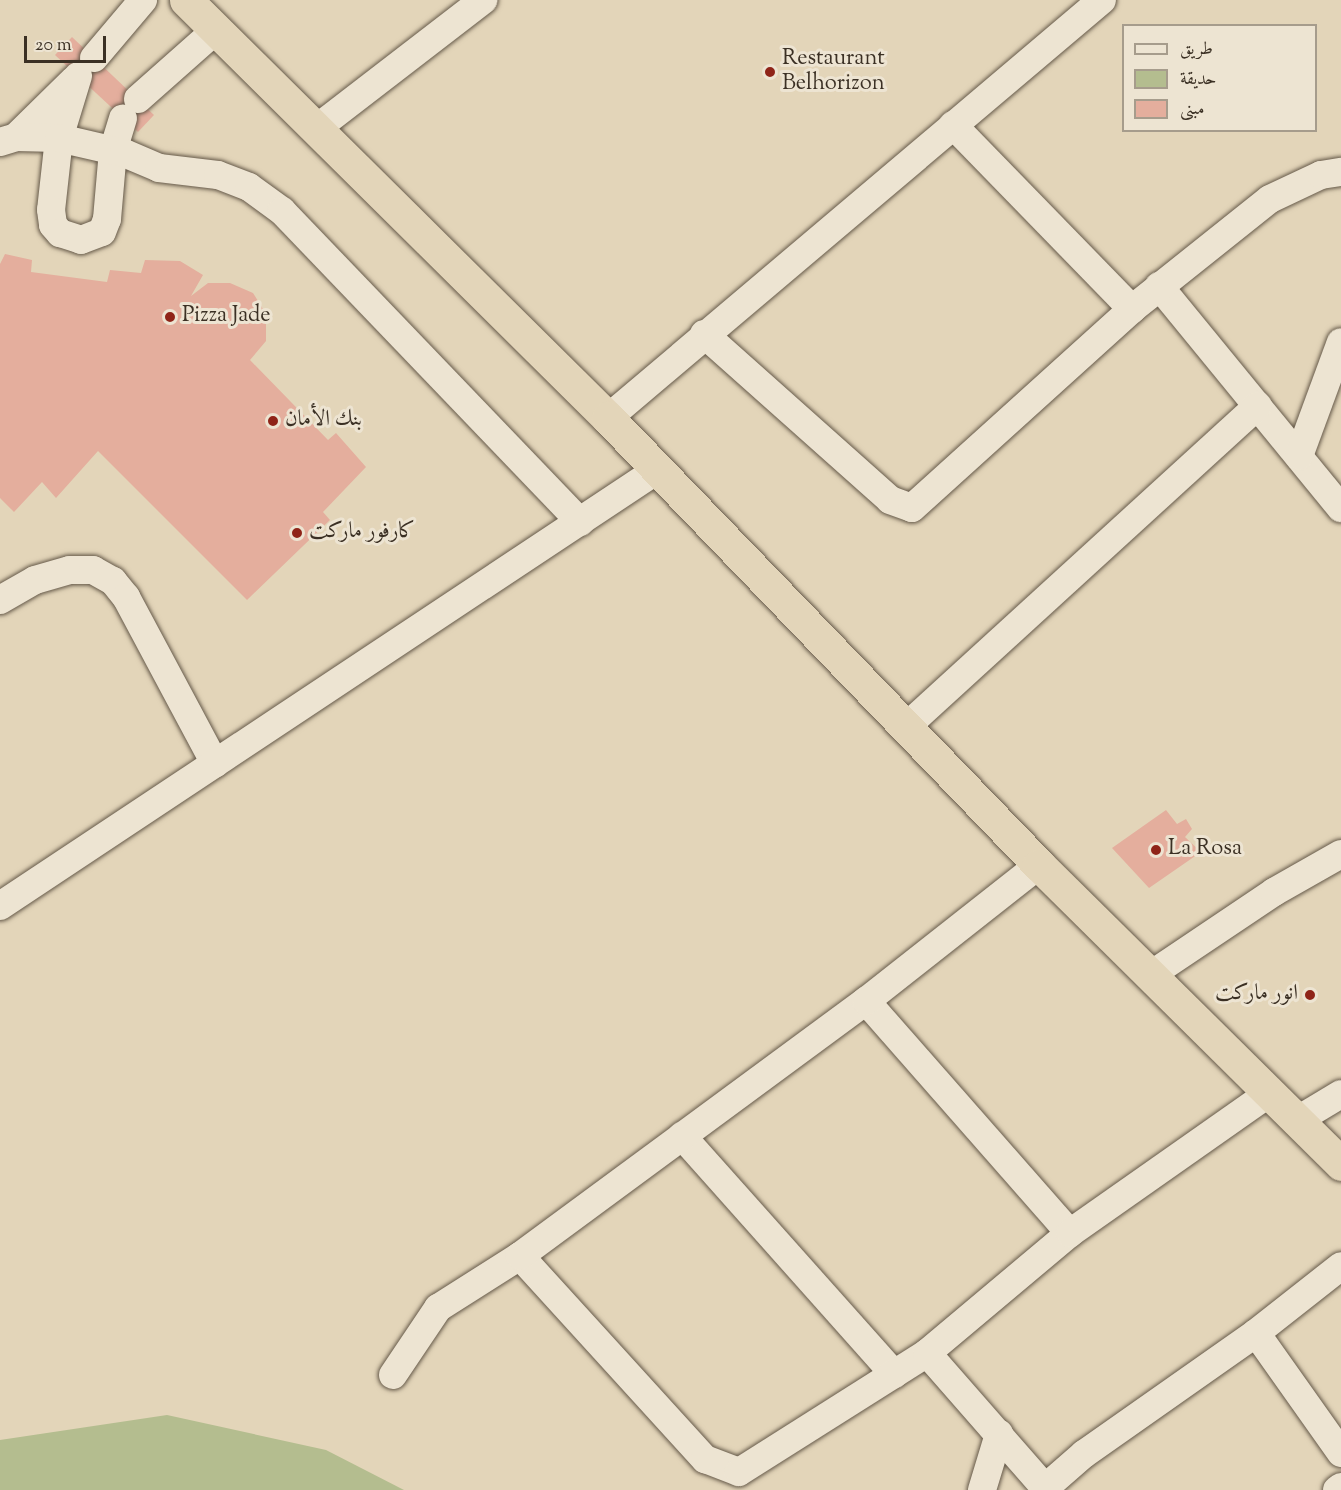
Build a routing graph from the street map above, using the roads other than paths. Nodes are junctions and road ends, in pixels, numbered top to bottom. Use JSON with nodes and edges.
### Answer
{"nodes":[{"id":1,"x":143,"y":0,"type":"edge"},
{"id":2,"x":186,"y":0,"type":"edge"},
{"id":3,"x":483,"y":0,"type":"edge"},
{"id":4,"x":1102,"y":0,"type":"edge"},
{"id":5,"x":216,"y":30,"type":"junction"},
{"id":6,"x":94,"y":58,"type":"dead end"},
{"id":7,"x":953,"y":125,"type":"junction"},
{"id":8,"x":317,"y":128,"type":"junction"},
{"id":9,"x":16,"y":134,"type":"edge"},
{"id":10,"x":59,"y":138,"type":"junction"},
{"id":11,"x":113,"y":151,"type":"junction"},
{"id":12,"x":1341,"y":172,"type":"edge"},
{"id":13,"x":1159,"y":286,"type":"junction"},
{"id":14,"x":1132,"y":309,"type":"junction"},
{"id":15,"x":704,"y":334,"type":"junction"},
{"id":16,"x":1341,"y":342,"type":"edge"},
{"id":17,"x":1258,"y":406,"type":"junction"},
{"id":18,"x":608,"y":418,"type":"junction"},
{"id":19,"x":1299,"y":456,"type":"junction"},
{"id":20,"x":657,"y":470,"type":"junction"},
{"id":21,"x":1341,"y":508,"type":"edge"},
{"id":22,"x":580,"y":522,"type":"junction"},
{"id":23,"x":0,"y":600,"type":"edge"},
{"id":24,"x":907,"y":726,"type":"junction"},
{"id":25,"x":215,"y":764,"type":"junction"},
{"id":26,"x":1341,"y":854,"type":"edge"},
{"id":27,"x":1039,"y":864,"type":"junction"},
{"id":28,"x":0,"y":906,"type":"edge"},
{"id":29,"x":1149,"y":976,"type":"junction"},
{"id":30,"x":866,"y":1001,"type":"junction"},
{"id":31,"x":1269,"y":1094,"type":"junction"},
{"id":32,"x":1341,"y":1094,"type":"edge"},
{"id":33,"x":1296,"y":1121,"type":"junction"},
{"id":34,"x":682,"y":1136,"type":"junction"},
{"id":35,"x":1341,"y":1164,"type":"edge"},
{"id":36,"x":1070,"y":1233,"type":"junction"},
{"id":37,"x":520,"y":1256,"type":"junction"},
{"id":38,"x":1341,"y":1266,"type":"edge"},
{"id":39,"x":1256,"y":1333,"type":"junction"},
{"id":40,"x":927,"y":1353,"type":"junction"},
{"id":41,"x":894,"y":1374,"type":"junction"},
{"id":42,"x":393,"y":1375,"type":"dead end"},
{"id":43,"x":999,"y":1434,"type":"junction"},
{"id":44,"x":1341,"y":1453,"type":"edge"},
{"id":45,"x":1341,"y":1487,"type":"edge"},
{"id":46,"x":1046,"y":1489,"type":"edge"},
{"id":47,"x":982,"y":1490,"type":"edge"},
{"id":48,"x":1337,"y":1490,"type":"edge"}],
"edges":[{"from":1,"to":6,"type":"street"},
{"from":2,"to":5,"type":"highway"},
{"from":3,"to":8,"type":"street"},
{"from":4,"to":7,"type":"street"},
{"from":5,"to":8,"type":"highway"},
{"from":5,"to":11,"type":"street"},
{"from":7,"to":14,"type":"street"},
{"from":7,"to":15,"type":"street"},
{"from":8,"to":18,"type":"highway"},
{"from":9,"to":10,"type":"street"},
{"from":9,"to":10,"type":"street"},
{"from":10,"to":11,"type":"street"},
{"from":10,"to":11,"type":"street"},
{"from":11,"to":22,"type":"street"},
{"from":12,"to":13,"type":"street"},
{"from":13,"to":14,"type":"street"},
{"from":13,"to":17,"type":"street"},
{"from":14,"to":15,"type":"street"},
{"from":15,"to":18,"type":"street"},
{"from":16,"to":19,"type":"street"},
{"from":17,"to":19,"type":"street"},
{"from":17,"to":24,"type":"street"},
{"from":18,"to":20,"type":"highway"},
{"from":19,"to":21,"type":"street"},
{"from":20,"to":22,"type":"street"},
{"from":20,"to":24,"type":"highway"},
{"from":22,"to":25,"type":"street"},
{"from":23,"to":25,"type":"street"},
{"from":24,"to":27,"type":"highway"},
{"from":25,"to":28,"type":"street"},
{"from":26,"to":29,"type":"street"},
{"from":27,"to":29,"type":"highway"},
{"from":27,"to":30,"type":"street"},
{"from":29,"to":31,"type":"highway"},
{"from":30,"to":34,"type":"street"},
{"from":30,"to":36,"type":"street"},
{"from":31,"to":33,"type":"highway"},
{"from":31,"to":36,"type":"street"},
{"from":32,"to":33,"type":"street"},
{"from":33,"to":35,"type":"highway"},
{"from":34,"to":37,"type":"street"},
{"from":34,"to":41,"type":"street"},
{"from":36,"to":40,"type":"street"},
{"from":37,"to":41,"type":"street"},
{"from":37,"to":42,"type":"street"},
{"from":38,"to":39,"type":"street"},
{"from":39,"to":44,"type":"street"},
{"from":39,"to":46,"type":"street"},
{"from":40,"to":41,"type":"street"},
{"from":40,"to":43,"type":"street"},
{"from":43,"to":46,"type":"street"},
{"from":43,"to":47,"type":"street"},
{"from":45,"to":48,"type":"street"}]}
